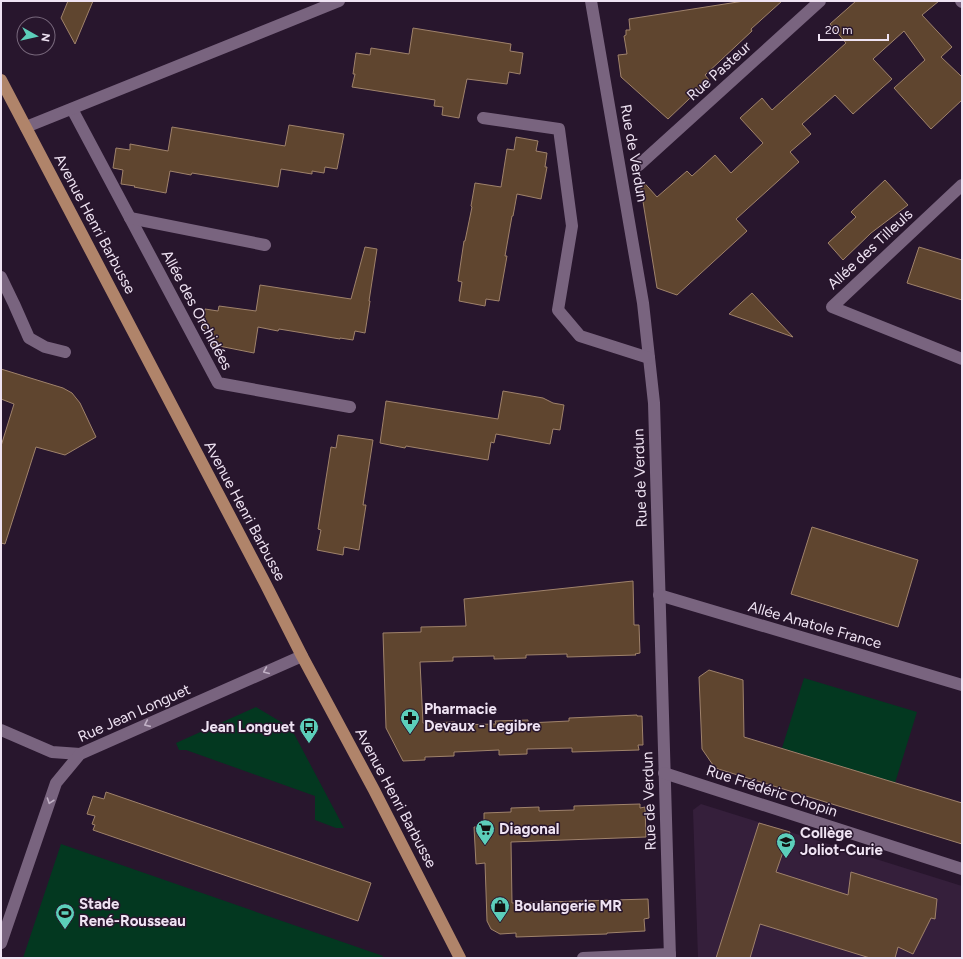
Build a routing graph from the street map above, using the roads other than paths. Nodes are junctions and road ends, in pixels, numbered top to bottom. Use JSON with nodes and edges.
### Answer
{"nodes":[{"id":1,"x":339,"y":1,"type":"edge"},
{"id":2,"x":591,"y":1,"type":"edge"},
{"id":3,"x":820,"y":1,"type":"edge"},
{"id":4,"x":1,"y":80,"type":"edge"},
{"id":5,"x":72,"y":109,"type":"junction"},
{"id":6,"x":483,"y":118,"type":"dead end"},
{"id":7,"x":26,"y":127,"type":"junction"},
{"id":8,"x":639,"y":165,"type":"dead end"},
{"id":9,"x":962,"y":185,"type":"edge"},
{"id":10,"x":130,"y":218,"type":"junction"},
{"id":11,"x":266,"y":245,"type":"dead end"},
{"id":12,"x":1,"y":277,"type":"edge"},
{"id":13,"x":65,"y":352,"type":"dead end"},
{"id":14,"x":649,"y":358,"type":"junction"},
{"id":15,"x":962,"y":359,"type":"edge"},
{"id":16,"x":350,"y":407,"type":"dead end"},
{"id":17,"x":659,"y":595,"type":"junction"},
{"id":18,"x":302,"y":656,"type":"junction"},
{"id":19,"x":962,"y":685,"type":"edge"},
{"id":20,"x":1,"y":730,"type":"edge"},
{"id":21,"x":80,"y":754,"type":"junction"},
{"id":22,"x":664,"y":773,"type":"junction"},
{"id":23,"x":962,"y":869,"type":"edge"},
{"id":24,"x":1,"y":943,"type":"edge"},
{"id":25,"x":670,"y":956,"type":"edge"},
{"id":26,"x":460,"y":958,"type":"edge"},
{"id":27,"x":583,"y":958,"type":"edge"}],
"edges":[{"from":1,"to":5,"type":"street"},
{"from":2,"to":14,"type":"street","name":"Rue de Verdun"},
{"from":3,"to":8,"type":"street","name":"Rue Pasteur"},
{"from":4,"to":7,"type":"main road","name":"Avenue Henri Barbusse"},
{"from":5,"to":7,"type":"street"},
{"from":5,"to":10,"type":"street","name":"Allée des Orchidées"},
{"from":6,"to":14,"type":"street"},
{"from":7,"to":18,"type":"main road","name":"Avenue Henri Barbusse"},
{"from":9,"to":15,"type":"street","name":"Allée des Tilleuls"},
{"from":10,"to":11,"type":"street","name":"Allée des Orchidées"},
{"from":10,"to":16,"type":"street","name":"Allée des Orchidées"},
{"from":12,"to":13,"type":"street"},
{"from":14,"to":17,"type":"street","name":"Rue de Verdun"},
{"from":17,"to":19,"type":"street","name":"Allée Anatole France"},
{"from":17,"to":22,"type":"street","name":"Rue de Verdun"},
{"from":18,"to":21,"type":"street","name":"Rue Jean Longuet","one_way":true},
{"from":18,"to":26,"type":"main road","name":"Avenue Henri Barbusse"},
{"from":20,"to":21,"type":"street"},
{"from":21,"to":24,"type":"street","name":"Rue Jean Longuet","one_way":true},
{"from":22,"to":23,"type":"street","name":"Rue Frédéric Chopin"},
{"from":22,"to":25,"type":"street","name":"Rue de Verdun"},
{"from":25,"to":27,"type":"street"}]}
